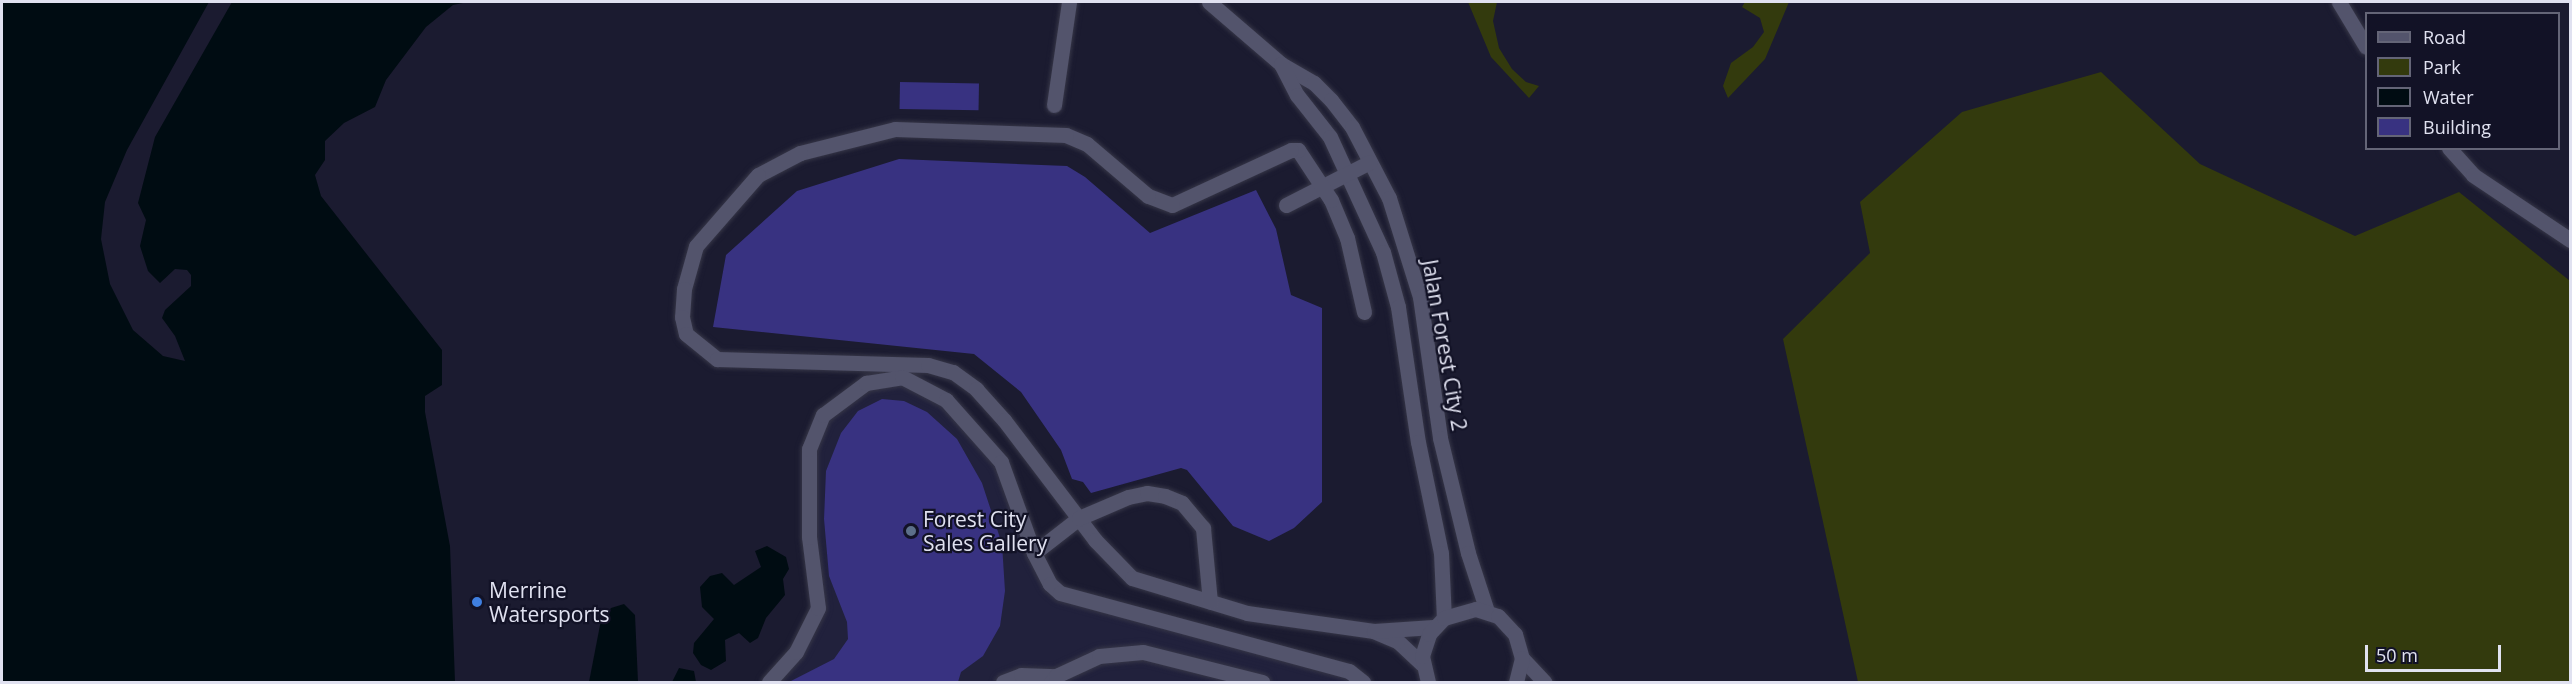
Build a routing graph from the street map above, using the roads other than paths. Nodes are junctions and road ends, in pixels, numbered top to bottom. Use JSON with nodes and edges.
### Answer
{"nodes":[{"id":1,"x":1069,"y":2,"type":"edge"},
{"id":2,"x":1209,"y":2,"type":"edge"},
{"id":3,"x":2339,"y":2,"type":"edge"},
{"id":4,"x":2365,"y":44,"type":"edge"},
{"id":5,"x":1281,"y":64,"type":"junction"},
{"id":6,"x":1054,"y":105,"type":"dead end"},
{"id":7,"x":2451,"y":150,"type":"edge"},
{"id":8,"x":1370,"y":162,"type":"junction"},
{"id":9,"x":1348,"y":174,"type":"junction"},
{"id":10,"x":1322,"y":187,"type":"junction"},
{"id":11,"x":1286,"y":205,"type":"dead end"},
{"id":12,"x":2571,"y":240,"type":"edge"},
{"id":13,"x":1364,"y":312,"type":"dead end"},
{"id":14,"x":1079,"y":518,"type":"junction"},
{"id":15,"x":1034,"y":553,"type":"junction"},
{"id":16,"x":1210,"y":602,"type":"junction"},
{"id":17,"x":1486,"y":611,"type":"junction"},
{"id":18,"x":1439,"y":622,"type":"junction"},
{"id":19,"x":1374,"y":631,"type":"junction"},
{"id":20,"x":1522,"y":658,"type":"junction"},
{"id":21,"x":1422,"y":664,"type":"junction"},
{"id":22,"x":1053,"y":679,"type":"edge"},
{"id":23,"x":769,"y":682,"type":"edge"},
{"id":24,"x":1003,"y":682,"type":"edge"},
{"id":25,"x":1262,"y":682,"type":"edge"},
{"id":26,"x":1363,"y":682,"type":"edge"},
{"id":27,"x":1428,"y":682,"type":"edge"},
{"id":28,"x":1516,"y":682,"type":"edge"},
{"id":29,"x":1544,"y":682,"type":"edge"}],
"edges":[{"from":1,"to":6,"type":"street"},
{"from":2,"to":5,"type":"street"},
{"from":3,"to":4,"type":"street"},
{"from":5,"to":8,"type":"street","name":"Jalan Forest City 2"},
{"from":5,"to":9,"type":"street","name":"Jalan Forest City 2"},
{"from":7,"to":12,"type":"street"},
{"from":8,"to":9,"type":"street"},
{"from":8,"to":17,"type":"street","name":"Jalan Forest City 2"},
{"from":9,"to":10,"type":"street"},
{"from":9,"to":18,"type":"street","name":"Jalan Forest City 2"},
{"from":10,"to":11,"type":"street"},
{"from":10,"to":13,"type":"street"},
{"from":10,"to":14,"type":"street"},
{"from":14,"to":15,"type":"street"},
{"from":14,"to":16,"type":"street"},
{"from":14,"to":16,"type":"street"},
{"from":15,"to":23,"type":"street"},
{"from":15,"to":26,"type":"street"},
{"from":16,"to":19,"type":"street"},
{"from":17,"to":18,"type":"street"},
{"from":17,"to":20,"type":"street"},
{"from":18,"to":19,"type":"street"},
{"from":18,"to":21,"type":"street","name":"Jalan Forest City 2"},
{"from":19,"to":21,"type":"street"},
{"from":20,"to":28,"type":"street"},
{"from":20,"to":29,"type":"street"},
{"from":21,"to":27,"type":"street"},
{"from":22,"to":24,"type":"street"},
{"from":22,"to":25,"type":"street"}]}
